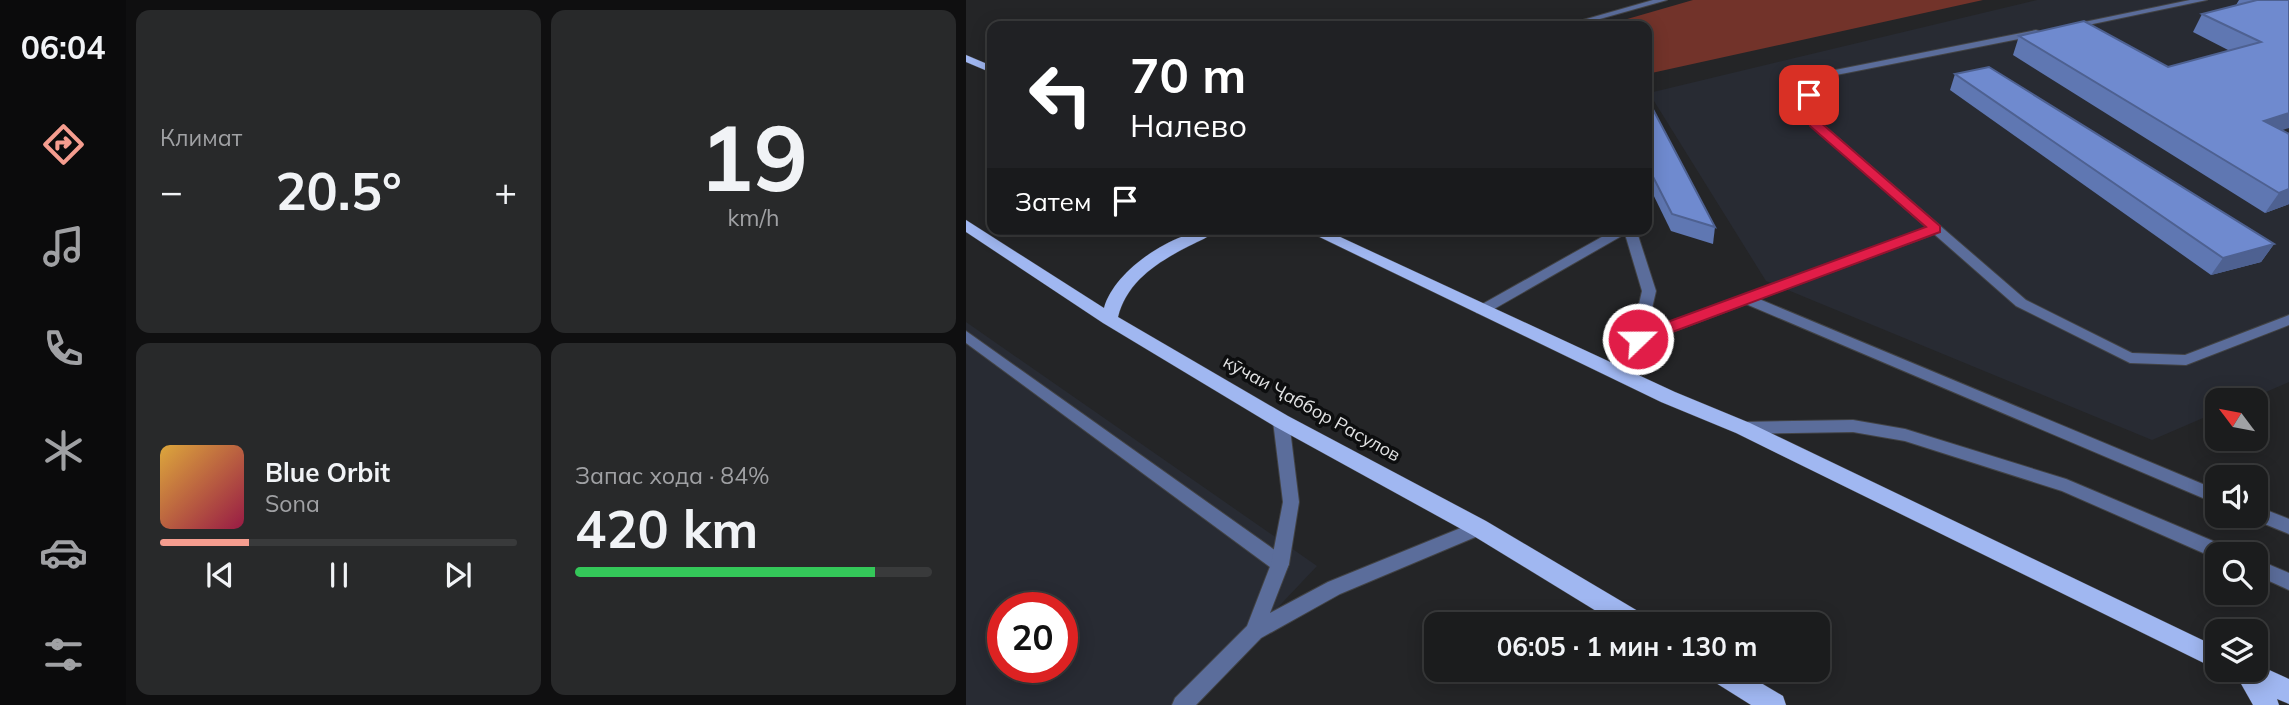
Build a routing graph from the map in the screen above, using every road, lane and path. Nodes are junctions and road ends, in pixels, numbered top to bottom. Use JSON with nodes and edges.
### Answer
{"nodes":[{"id":1,"x":1663,"y":0,"type":"edge"},
{"id":2,"x":2169,"y":0,"type":"edge"},
{"id":3,"x":2203,"y":0,"type":"edge"},
{"id":4,"x":2158,"y":9,"type":"junction"},
{"id":5,"x":1585,"y":21,"type":"edge"},
{"id":6,"x":966,"y":58,"type":"edge"},
{"id":7,"x":987,"y":68,"type":"edge"},
{"id":8,"x":966,"y":225,"type":"edge"},
{"id":9,"x":1935,"y":229,"type":"junction"},
{"id":10,"x":1198,"y":235,"type":"edge"},
{"id":11,"x":1323,"y":235,"type":"edge"},
{"id":12,"x":1617,"y":235,"type":"edge"},
{"id":13,"x":1630,"y":235,"type":"edge"},
{"id":14,"x":1746,"y":299,"type":"junction"},
{"id":15,"x":1482,"y":310,"type":"junction"},
{"id":16,"x":1109,"y":319,"type":"junction"},
{"id":17,"x":2289,"y":320,"type":"edge"},
{"id":18,"x":966,"y":336,"type":"edge"},
{"id":19,"x":1638,"y":339,"type":"junction"},
{"id":20,"x":1618,"y":373,"type":"junction"},
{"id":21,"x":1281,"y":421,"type":"junction"},
{"id":22,"x":1742,"y":428,"type":"junction"},
{"id":23,"x":2205,"y":492,"type":"edge"},
{"id":24,"x":2268,"y":518,"type":"edge"},
{"id":25,"x":2289,"y":527,"type":"edge"},
{"id":26,"x":1479,"y":528,"type":"junction"},
{"id":27,"x":2205,"y":546,"type":"edge"},
{"id":28,"x":1280,"y":564,"type":"junction"},
{"id":29,"x":2268,"y":573,"type":"edge"},
{"id":30,"x":2289,"y":582,"type":"edge"},
{"id":31,"x":1618,"y":612,"type":"edge"},
{"id":32,"x":1254,"y":632,"type":"junction"},
{"id":33,"x":2205,"y":653,"type":"edge"},
{"id":34,"x":1736,"y":682,"type":"edge"},
{"id":35,"x":2252,"y":682,"type":"edge"},
{"id":36,"x":2267,"y":682,"type":"edge"},
{"id":37,"x":2289,"y":692,"type":"edge"},
{"id":38,"x":1182,"y":705,"type":"edge"},
{"id":39,"x":1773,"y":705,"type":"edge"},
{"id":40,"x":2267,"y":705,"type":"edge"}],
"edges":[{"from":1,"to":5,"type":"street"},
{"from":2,"to":4,"type":"street"},
{"from":3,"to":4,"type":"street"},
{"from":4,"to":9,"type":"street"},
{"from":6,"to":7,"type":"main road"},
{"from":8,"to":16,"type":"main road","name":"кӯчаи Ҷаббор Расулов"},
{"from":9,"to":14,"type":"street"},
{"from":9,"to":17,"type":"street"},
{"from":10,"to":16,"type":"main road"},
{"from":11,"to":15,"type":"main road"},
{"from":12,"to":15,"type":"street"},
{"from":13,"to":19,"type":"street"},
{"from":14,"to":19,"type":"street"},
{"from":14,"to":23,"type":"street"},
{"from":15,"to":20,"type":"main road"},
{"from":16,"to":21,"type":"main road","name":"кӯчаи Ҷаббор Расулов"},
{"from":18,"to":28,"type":"street"},
{"from":19,"to":20,"type":"street"},
{"from":20,"to":22,"type":"main road"},
{"from":21,"to":26,"type":"main road","name":"кӯчаи Ҷаббор Расулов"},
{"from":21,"to":28,"type":"street"},
{"from":22,"to":27,"type":"street"},
{"from":22,"to":33,"type":"main road"},
{"from":24,"to":25,"type":"street"},
{"from":26,"to":31,"type":"main road","name":"кӯчаи Ҷаббор Расулов"},
{"from":26,"to":32,"type":"street"},
{"from":28,"to":32,"type":"street"},
{"from":29,"to":30,"type":"street"},
{"from":32,"to":38,"type":"street"},
{"from":34,"to":39,"type":"main road"},
{"from":35,"to":40,"type":"main road"},
{"from":36,"to":37,"type":"main road"}]}
